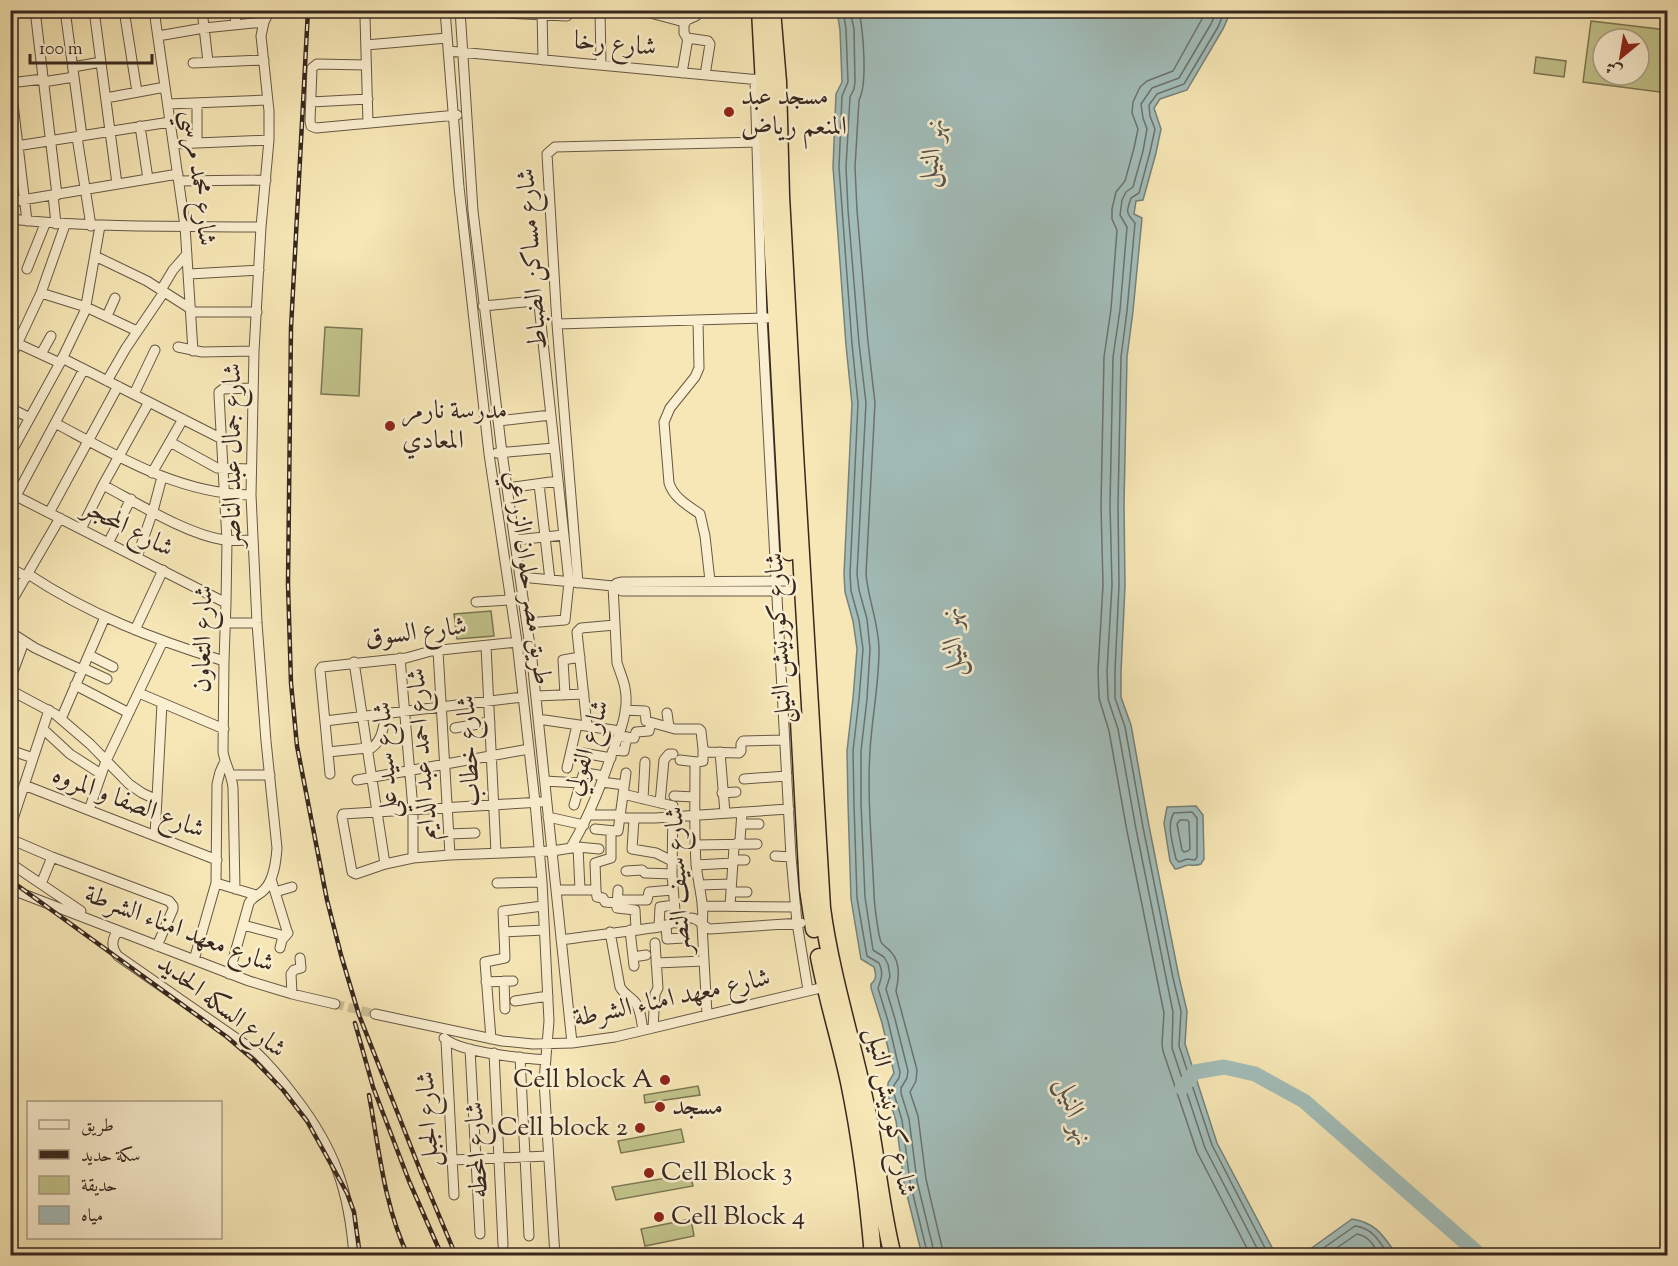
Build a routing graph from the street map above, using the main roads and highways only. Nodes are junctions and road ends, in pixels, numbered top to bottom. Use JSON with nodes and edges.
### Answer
{"nodes":[{"id":1,"x":760,"y":10,"type":"edge"},
{"id":2,"x":772,"y":10,"type":"edge"},
{"id":3,"x":765,"y":80,"type":"junction"},
{"id":4,"x":776,"y":196,"type":"junction"},
{"id":5,"x":823,"y":987,"type":"junction"},
{"id":6,"x":873,"y":1256,"type":"edge"},
{"id":7,"x":892,"y":1256,"type":"edge"}],
"edges":[{"from":1,"to":3,"type":"highway","name":"شارع كورنيش النيل"},
{"from":2,"to":3,"type":"highway","name":"شارع كورنيش النيل"},
{"from":3,"to":4,"type":"highway","name":"شارع كورنيش النيل"},
{"from":3,"to":4,"type":"highway","name":"شارع كورنيش النيل"},
{"from":4,"to":5,"type":"highway","name":"شارع كورنيش النيل"},
{"from":4,"to":5,"type":"highway","name":"شارع كورنيش النيل"},
{"from":5,"to":6,"type":"highway","name":"شارع كورنيش النيل"},
{"from":5,"to":7,"type":"highway","name":"شارع كورنيش النيل"}]}
